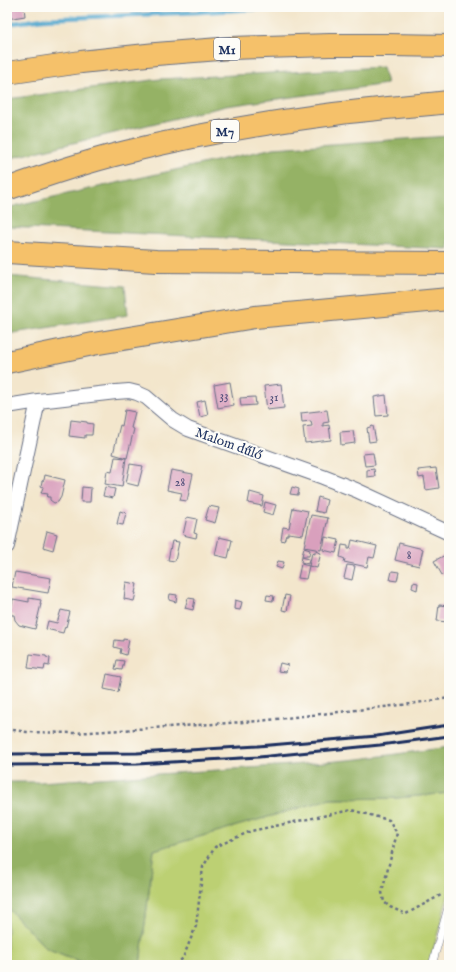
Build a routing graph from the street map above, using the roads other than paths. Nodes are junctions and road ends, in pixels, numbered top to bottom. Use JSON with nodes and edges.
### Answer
{"nodes":[{"id":1,"x":449,"y":46,"type":"edge"},
{"id":2,"x":7,"y":73,"type":"edge"},
{"id":3,"x":449,"y":102,"type":"edge"},
{"id":4,"x":7,"y":189,"type":"edge"},
{"id":5,"x":7,"y":252,"type":"edge"},
{"id":6,"x":449,"y":263,"type":"edge"},
{"id":7,"x":449,"y":299,"type":"edge"},
{"id":8,"x":7,"y":362,"type":"edge"},
{"id":9,"x":38,"y":401,"type":"junction"},
{"id":10,"x":7,"y":406,"type":"edge"},
{"id":11,"x":449,"y":533,"type":"edge"},
{"id":12,"x":7,"y":546,"type":"edge"},
{"id":13,"x":449,"y":904,"type":"edge"},
{"id":14,"x":432,"y":965,"type":"edge"}],
"edges":[{"from":1,"to":2,"type":"highway","number":"M1"},
{"from":3,"to":4,"type":"highway","number":"M7"},
{"from":5,"to":6,"type":"highway"},
{"from":7,"to":8,"type":"highway"},
{"from":9,"to":10,"type":"street","name":"Malom dűlő"},
{"from":9,"to":11,"type":"street","name":"Malom dűlő"},
{"from":9,"to":12,"type":"street"},
{"from":13,"to":14,"type":"lane"}]}
